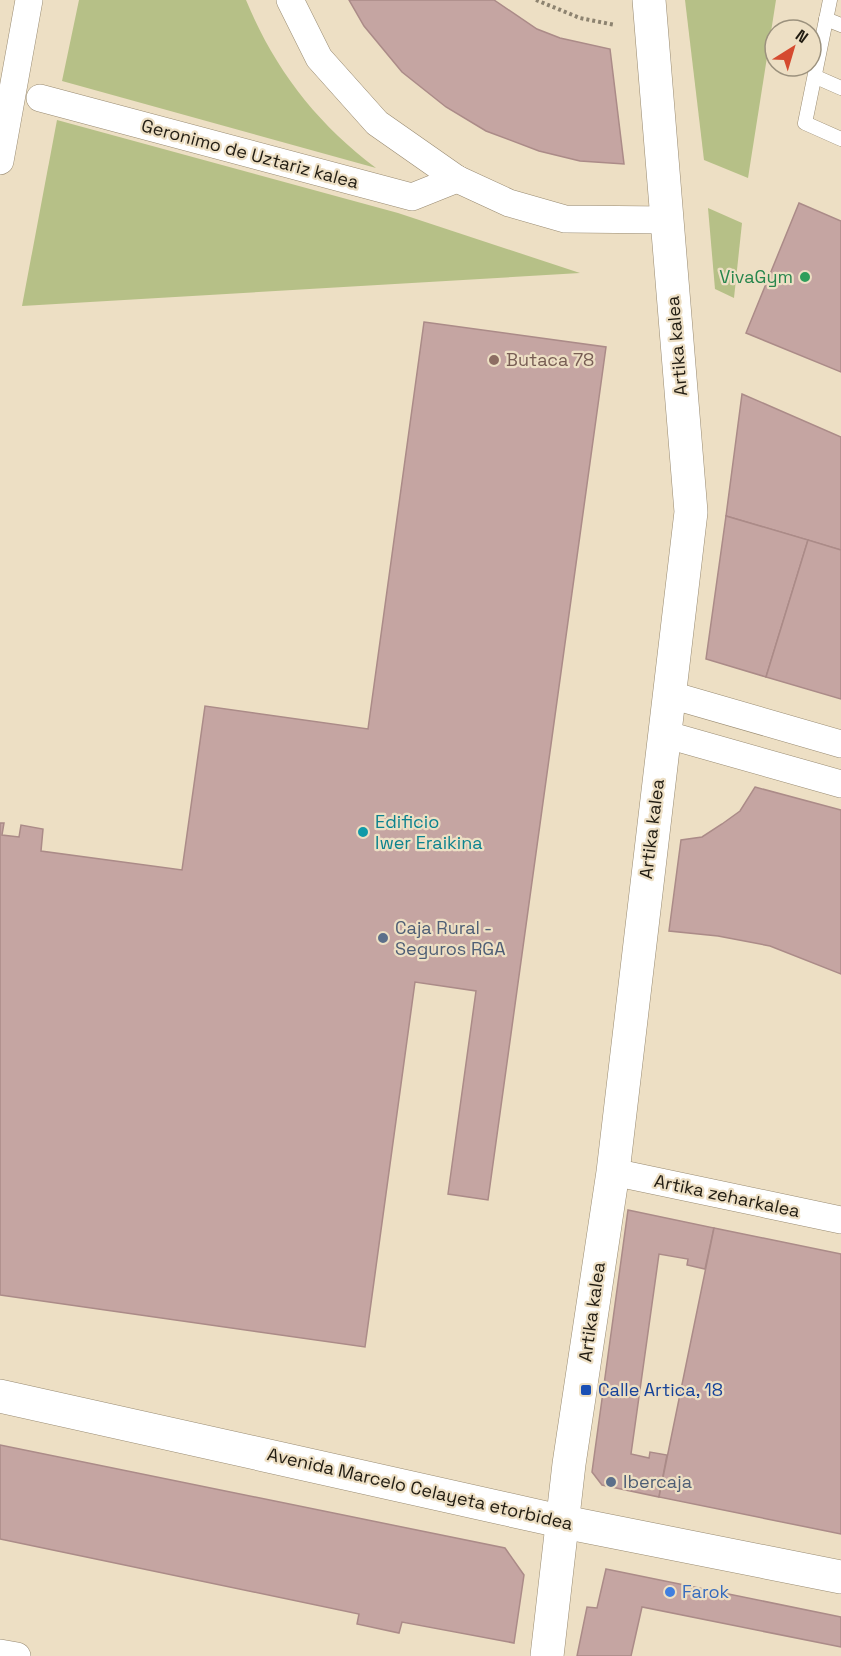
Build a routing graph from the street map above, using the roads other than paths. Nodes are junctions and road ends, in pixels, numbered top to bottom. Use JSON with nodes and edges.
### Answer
{"nodes":[{"id":1,"x":29,"y":0,"type":"edge"},
{"id":2,"x":290,"y":0,"type":"edge"},
{"id":3,"x":649,"y":0,"type":"edge"},
{"id":4,"x":830,"y":0,"type":"edge"},
{"id":5,"x":826,"y":19,"type":"junction"},
{"id":6,"x":841,"y":25,"type":"edge"},
{"id":7,"x":823,"y":36,"type":"edge"},
{"id":8,"x":816,"y":78,"type":"edge"},
{"id":9,"x":818,"y":78,"type":"edge"},
{"id":10,"x":841,"y":88,"type":"edge"},
{"id":11,"x":40,"y":98,"type":"dead end"},
{"id":12,"x":841,"y":138,"type":"edge"},
{"id":13,"x":0,"y":161,"type":"edge"},
{"id":14,"x":457,"y":179,"type":"junction"},
{"id":15,"x":667,"y":220,"type":"junction"},
{"id":16,"x":671,"y":695,"type":"junction"},
{"id":17,"x":664,"y":734,"type":"junction"},
{"id":18,"x":841,"y":744,"type":"edge"},
{"id":19,"x":841,"y":784,"type":"edge"},
{"id":20,"x":613,"y":1172,"type":"junction"},
{"id":21,"x":841,"y":1220,"type":"edge"},
{"id":22,"x":0,"y":1396,"type":"edge"},
{"id":23,"x":564,"y":1522,"type":"junction"},
{"id":24,"x":841,"y":1576,"type":"edge"},
{"id":25,"x":0,"y":1653,"type":"edge"},
{"id":26,"x":17,"y":1656,"type":"edge"},
{"id":27,"x":548,"y":1656,"type":"edge"}],
"edges":[{"from":1,"to":13,"type":"street"},
{"from":2,"to":14,"type":"street"},
{"from":3,"to":15,"type":"street","name":"Artika kalea"},
{"from":4,"to":5,"type":"lane"},
{"from":5,"to":6,"type":"lane"},
{"from":5,"to":7,"type":"lane"},
{"from":8,"to":12,"type":"lane"},
{"from":9,"to":10,"type":"lane"},
{"from":11,"to":14,"type":"street","name":"Geronimo de Uztariz kalea"},
{"from":14,"to":15,"type":"street"},
{"from":15,"to":16,"type":"street","name":"Artika kalea"},
{"from":16,"to":17,"type":"street","name":"Artika kalea"},
{"from":16,"to":18,"type":"street"},
{"from":17,"to":19,"type":"street"},
{"from":17,"to":20,"type":"street","name":"Artika kalea"},
{"from":20,"to":21,"type":"street","name":"Artika zeharkalea"},
{"from":20,"to":23,"type":"street","name":"Artika kalea"},
{"from":22,"to":23,"type":"street","name":"Avenida Marcelo Celayeta etorbidea"},
{"from":23,"to":24,"type":"street","name":"Avenida Marcelo Celayeta etorbidea"},
{"from":23,"to":27,"type":"street","name":"Artika kalea"},
{"from":25,"to":26,"type":"street"}]}
